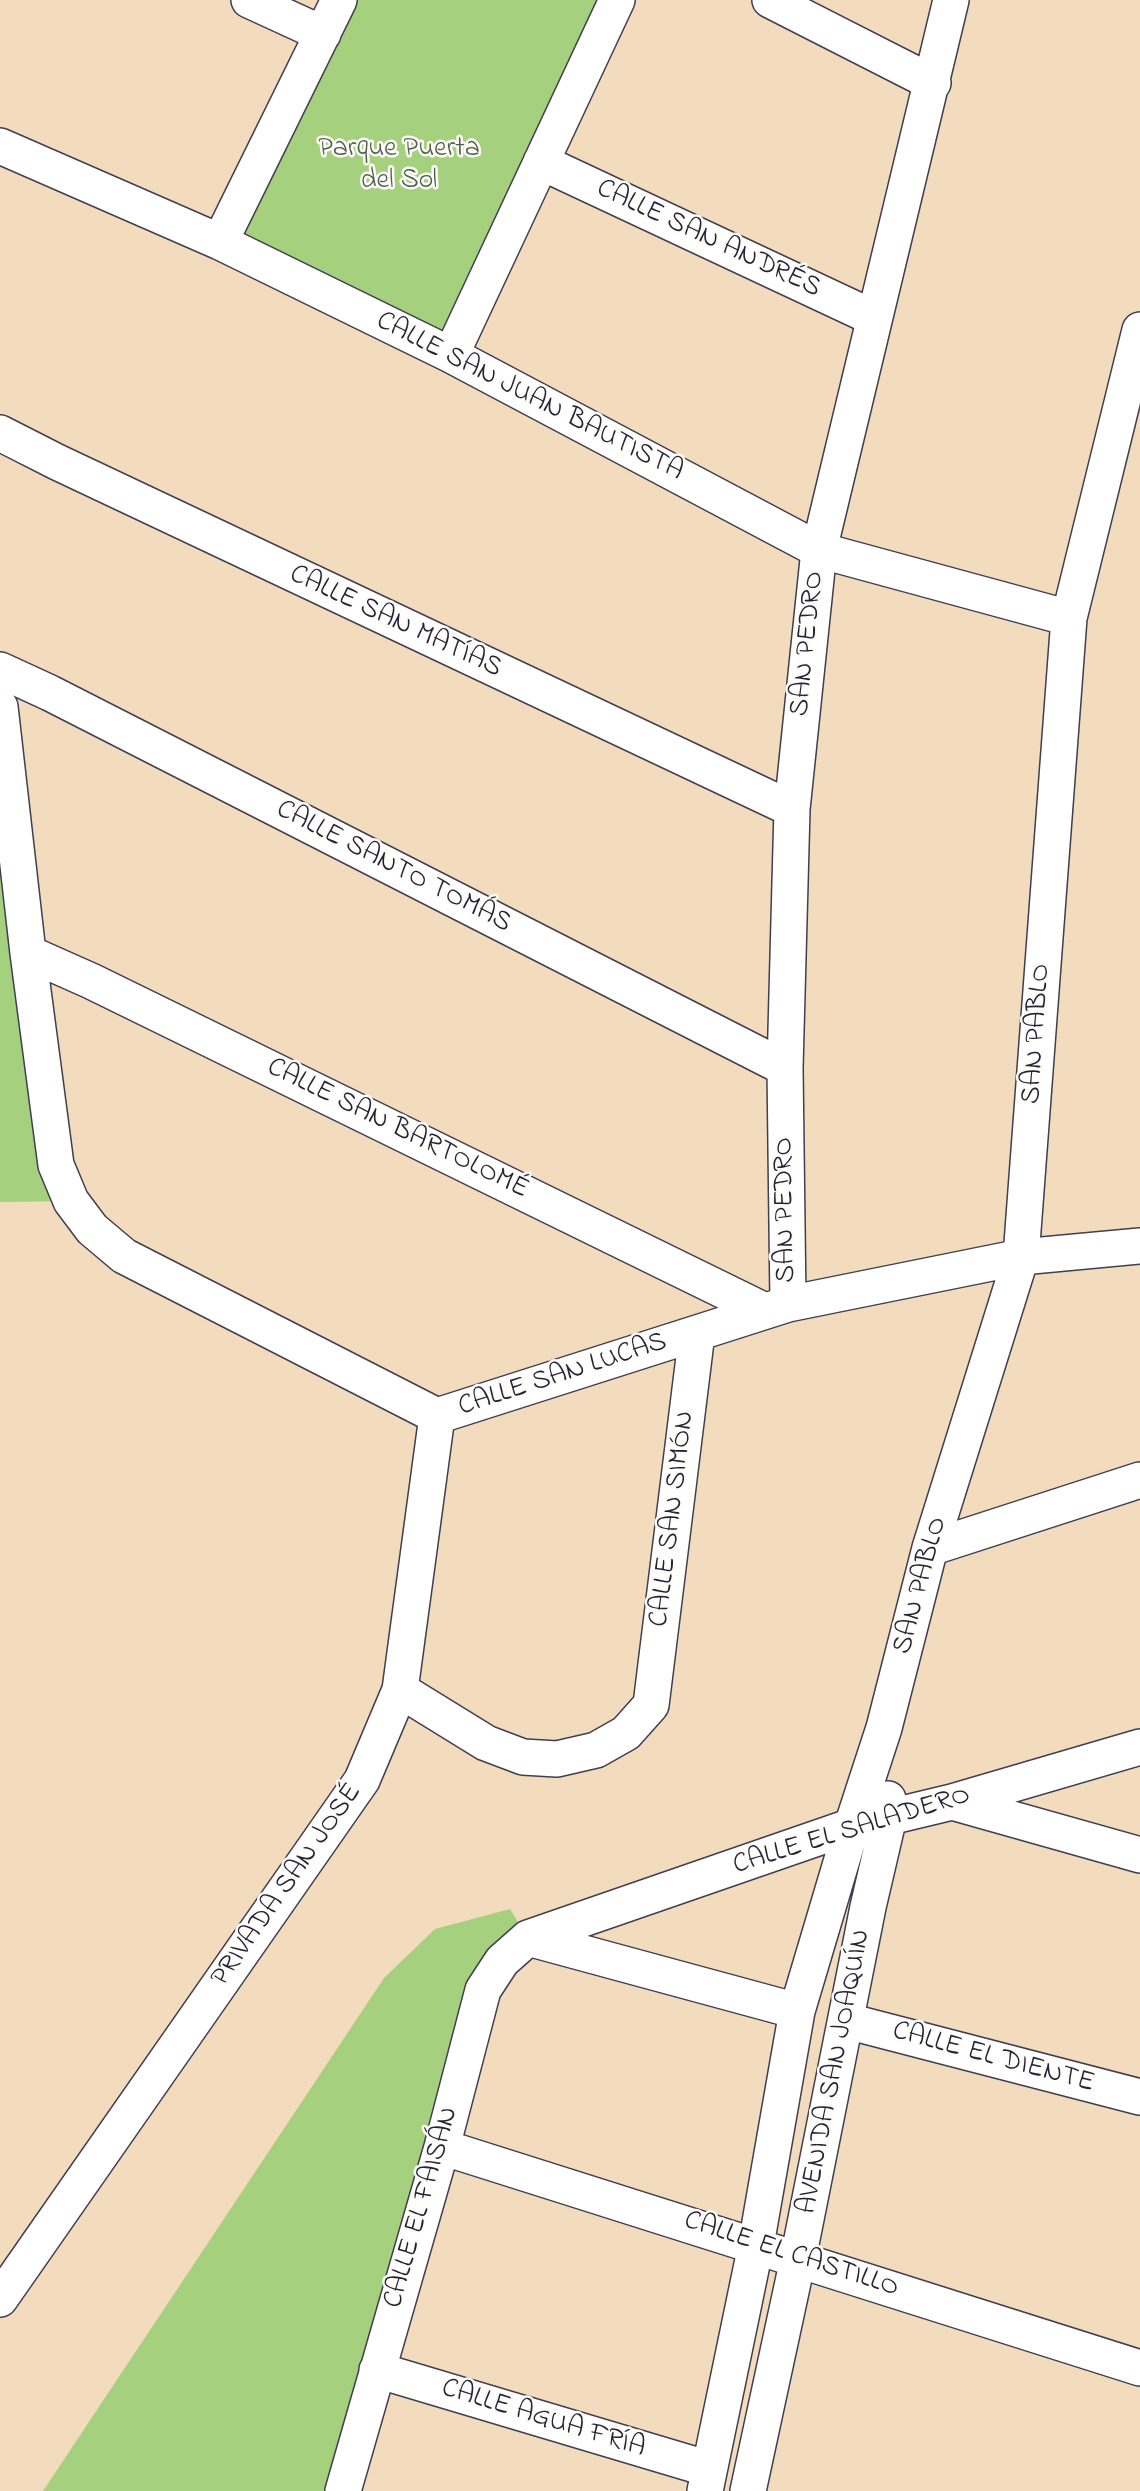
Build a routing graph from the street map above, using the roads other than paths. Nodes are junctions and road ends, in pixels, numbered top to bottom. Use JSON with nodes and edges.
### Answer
{"nodes":[{"id":1,"x":248,"y":0,"type":"edge"},
{"id":2,"x":338,"y":0,"type":"edge"},
{"id":3,"x":617,"y":0,"type":"edge"},
{"id":4,"x":770,"y":0,"type":"edge"},
{"id":5,"x":951,"y":0,"type":"edge"},
{"id":6,"x":323,"y":34,"type":"junction"},
{"id":7,"x":933,"y":83,"type":"junction"},
{"id":8,"x":0,"y":146,"type":"edge"},
{"id":9,"x":541,"y":162,"type":"junction"},
{"id":10,"x":220,"y":242,"type":"junction"},
{"id":11,"x":874,"y":318,"type":"junction"},
{"id":12,"x":1140,"y":330,"type":"edge"},
{"id":13,"x":452,"y":355,"type":"junction"},
{"id":14,"x":0,"y":433,"type":"edge"},
{"id":15,"x":819,"y":550,"type":"junction"},
{"id":16,"x":1069,"y":618,"type":"junction"},
{"id":17,"x":0,"y":670,"type":"edge"},
{"id":18,"x":0,"y":707,"type":"edge"},
{"id":19,"x":792,"y":810,"type":"junction"},
{"id":20,"x":28,"y":953,"type":"junction"},
{"id":21,"x":785,"y":1068,"type":"junction"},
{"id":22,"x":1140,"y":1246,"type":"edge"},
{"id":23,"x":1021,"y":1257,"type":"junction"},
{"id":24,"x":776,"y":1308,"type":"junction"},
{"id":25,"x":697,"y":1333,"type":"junction"},
{"id":26,"x":437,"y":1416,"type":"junction"},
{"id":27,"x":1140,"y":1480,"type":"edge"},
{"id":28,"x":930,"y":1548,"type":"junction"},
{"id":29,"x":400,"y":1690,"type":"junction"},
{"id":30,"x":884,"y":1728,"type":"junction"},
{"id":31,"x":1140,"y":1747,"type":"edge"},
{"id":32,"x":952,"y":1802,"type":"junction"},
{"id":33,"x":889,"y":1817,"type":"junction"},
{"id":34,"x":852,"y":1826,"type":"junction"},
{"id":35,"x":1140,"y":1855,"type":"edge"},
{"id":36,"x":528,"y":1938,"type":"junction"},
{"id":37,"x":797,"y":2011,"type":"junction"},
{"id":38,"x":847,"y":2021,"type":"junction"},
{"id":39,"x":1140,"y":2097,"type":"edge"},
{"id":40,"x":442,"y":2147,"type":"junction"},
{"id":41,"x":755,"y":2245,"type":"junction"},
{"id":42,"x":798,"y":2259,"type":"junction"},
{"id":43,"x":0,"y":2299,"type":"edge"},
{"id":44,"x":1140,"y":2368,"type":"edge"},
{"id":45,"x":377,"y":2370,"type":"junction"},
{"id":46,"x":707,"y":2480,"type":"edge"},
{"id":47,"x":343,"y":2491,"type":"edge"},
{"id":48,"x":748,"y":2491,"type":"edge"}],
"edges":[{"from":1,"to":6,"type":"street"},
{"from":2,"to":6,"type":"street"},
{"from":3,"to":9,"type":"street"},
{"from":4,"to":7,"type":"street"},
{"from":5,"to":7,"type":"street","name":"SAN PEDRO"},
{"from":6,"to":10,"type":"street"},
{"from":7,"to":11,"type":"street","name":"SAN PEDRO"},
{"from":8,"to":10,"type":"street","name":"CALLE SAN JUAN BAUTISTA"},
{"from":9,"to":11,"type":"street","name":"CALLE SAN ANDRÉS"},
{"from":9,"to":13,"type":"street"},
{"from":10,"to":13,"type":"street","name":"CALLE SAN JUAN BAUTISTA"},
{"from":11,"to":15,"type":"street","name":"SAN PEDRO"},
{"from":12,"to":16,"type":"street","name":"SAN PABLO"},
{"from":13,"to":15,"type":"street","name":"CALLE SAN JUAN BAUTISTA"},
{"from":14,"to":19,"type":"street","name":"CALLE SAN MATÍAS"},
{"from":15,"to":16,"type":"street","name":"CALLE SAN JUAN BAUTISTA"},
{"from":15,"to":19,"type":"street","name":"SAN PEDRO"},
{"from":16,"to":23,"type":"street","name":"SAN PABLO"},
{"from":17,"to":21,"type":"street","name":"CALLE SANTO TOMÁS"},
{"from":18,"to":20,"type":"street","name":"CALLE SAN LUCAS"},
{"from":19,"to":21,"type":"street","name":"SAN PEDRO"},
{"from":20,"to":24,"type":"street","name":"CALLE SAN BARTOLOMÉ"},
{"from":20,"to":26,"type":"street","name":"CALLE SAN LUCAS"},
{"from":21,"to":24,"type":"street","name":"SAN PEDRO"},
{"from":22,"to":23,"type":"street","name":"CALLE SAN LUCAS"},
{"from":23,"to":24,"type":"street","name":"CALLE SAN LUCAS"},
{"from":23,"to":28,"type":"street","name":"SAN PABLO"},
{"from":24,"to":25,"type":"street","name":"CALLE SAN LUCAS"},
{"from":25,"to":26,"type":"street","name":"CALLE SAN LUCAS"},
{"from":25,"to":29,"type":"street","name":"CALLE SAN SIMÓN"},
{"from":26,"to":29,"type":"street","name":"PRIVADA SAN JOSÉ"},
{"from":27,"to":28,"type":"street"},
{"from":28,"to":30,"type":"street","name":"SAN PABLO"},
{"from":29,"to":43,"type":"street","name":"PRIVADA SAN JOSÉ"},
{"from":30,"to":33,"type":"street","name":"SAN PABLO"},
{"from":30,"to":34,"type":"street","name":"SAN PABLO"},
{"from":31,"to":32,"type":"street","name":"CALLE EL SALADERO"},
{"from":32,"to":33,"type":"street","name":"CALLE EL SALADERO"},
{"from":32,"to":35,"type":"street"},
{"from":33,"to":34,"type":"street","name":"CALLE EL SALADERO"},
{"from":33,"to":38,"type":"street","name":"AVENIDA SAN JOAQUÍN"},
{"from":34,"to":36,"type":"street","name":"CALLE EL SALADERO"},
{"from":34,"to":37,"type":"street","name":"AVENIDA SAN JOAQUÍN"},
{"from":36,"to":37,"type":"street"},
{"from":36,"to":40,"type":"street","name":"CALLE EL FAISÁN"},
{"from":37,"to":41,"type":"street","name":"AVENIDA SAN JOAQUÍN"},
{"from":38,"to":39,"type":"street","name":"CALLE EL DIENTE"},
{"from":38,"to":42,"type":"street","name":"AVENIDA SAN JOAQUÍN"},
{"from":40,"to":41,"type":"street","name":"CALLE EL CASTILLO"},
{"from":40,"to":45,"type":"street","name":"CALLE EL FAISÁN"},
{"from":41,"to":42,"type":"street","name":"CALLE EL CASTILLO"},
{"from":41,"to":46,"type":"street","name":"AVENIDA SAN JOAQUÍN"},
{"from":42,"to":44,"type":"street","name":"CALLE EL CASTILLO"},
{"from":42,"to":48,"type":"street","name":"AVENIDA SAN JOAQUÍN"},
{"from":45,"to":46,"type":"street","name":"CALLE AGUA FRÍA"},
{"from":45,"to":47,"type":"street","name":"CALLE EL FAISÁN"}]}
